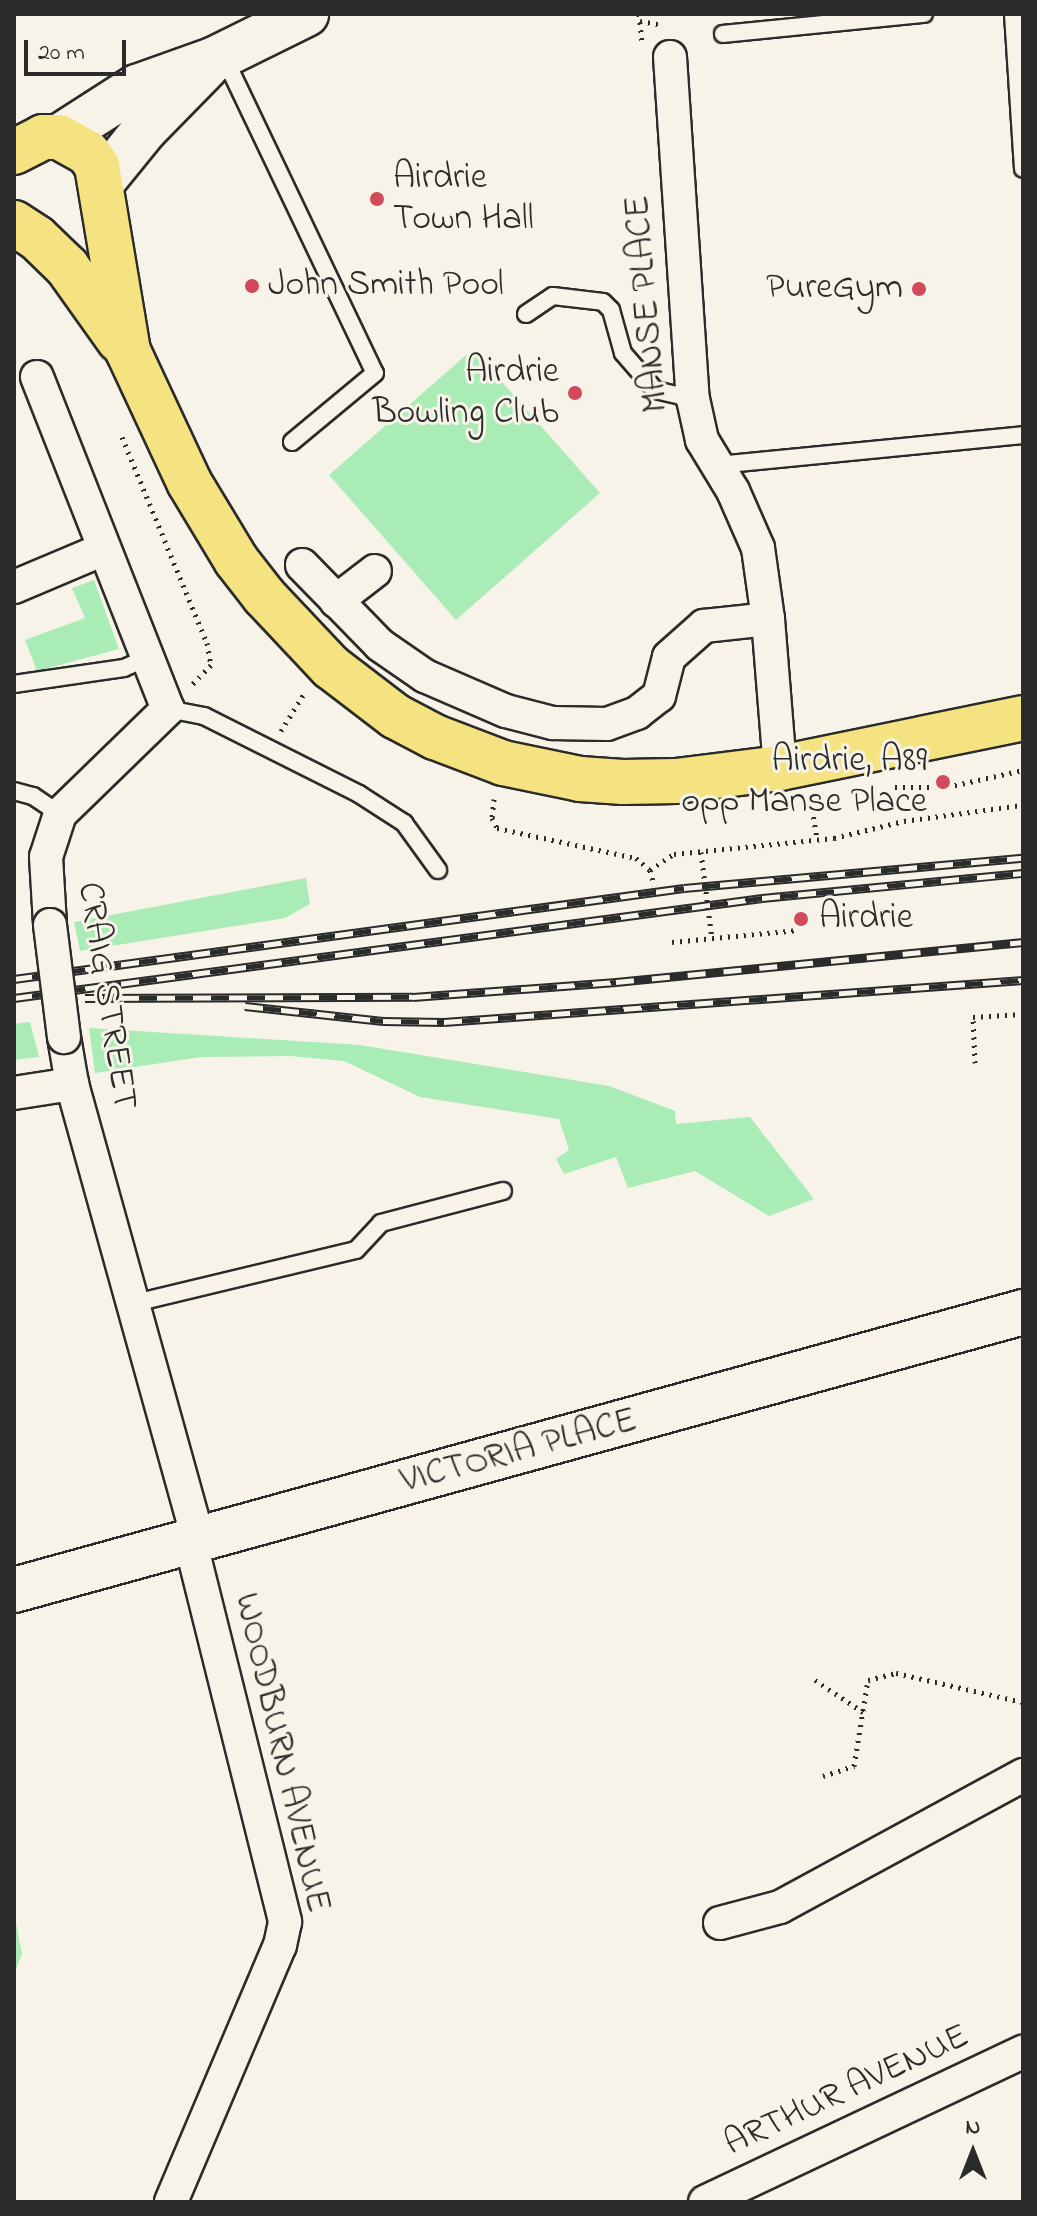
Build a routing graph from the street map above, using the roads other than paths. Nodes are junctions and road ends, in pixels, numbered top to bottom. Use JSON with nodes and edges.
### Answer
{"nodes":[{"id":1,"x":306,"y":14,"type":"edge"},
{"id":2,"x":924,"y":14,"type":"edge"},
{"id":3,"x":1013,"y":14,"type":"edge"},
{"id":4,"x":723,"y":34,"type":"dead end"},
{"id":5,"x":218,"y":57,"type":"junction"},
{"id":6,"x":670,"y":57,"type":"dead end"},
{"id":7,"x":59,"y":137,"type":"junction"},
{"id":8,"x":14,"y":152,"type":"edge"},
{"id":9,"x":1023,"y":169,"type":"edge"},
{"id":10,"x":102,"y":190,"type":"junction"},
{"id":11,"x":21,"y":230,"type":"edge"},
{"id":12,"x":526,"y":314,"type":"dead end"},
{"id":13,"x":128,"y":351,"type":"junction"},
{"id":14,"x":37,"y":377,"type":"dead end"},
{"id":15,"x":693,"y":399,"type":"junction"},
{"id":16,"x":1023,"y":435,"type":"edge"},
{"id":17,"x":292,"y":442,"type":"dead end"},
{"id":18,"x":718,"y":465,"type":"junction"},
{"id":19,"x":104,"y":549,"type":"junction"},
{"id":20,"x":302,"y":565,"type":"dead end"},
{"id":21,"x":375,"y":571,"type":"dead end"},
{"id":22,"x":14,"y":587,"type":"edge"},
{"id":23,"x":336,"y":601,"type":"junction"},
{"id":24,"x":768,"y":619,"type":"junction"},
{"id":25,"x":149,"y":657,"type":"junction"},
{"id":26,"x":14,"y":684,"type":"edge"},
{"id":27,"x":168,"y":709,"type":"junction"},
{"id":28,"x":1023,"y":718,"type":"edge"},
{"id":29,"x":780,"y":768,"type":"junction"},
{"id":30,"x":14,"y":791,"type":"edge"},
{"id":31,"x":60,"y":814,"type":"junction"},
{"id":32,"x":438,"y":870,"type":"dead end"},
{"id":33,"x":72,"y":1084,"type":"junction"},
{"id":34,"x":14,"y":1093,"type":"edge"},
{"id":35,"x":503,"y":1191,"type":"dead end"},
{"id":36,"x":135,"y":1303,"type":"junction"},
{"id":37,"x":1023,"y":1312,"type":"edge"},
{"id":38,"x":195,"y":1541,"type":"junction"},
{"id":39,"x":14,"y":1590,"type":"edge"},
{"id":40,"x":1023,"y":1775,"type":"edge"},
{"id":41,"x":720,"y":1923,"type":"dead end"},
{"id":42,"x":1023,"y":2052,"type":"edge"},
{"id":43,"x":171,"y":2202,"type":"edge"},
{"id":44,"x":705,"y":2202,"type":"edge"}],
"edges":[{"from":1,"to":5,"type":"street"},
{"from":2,"to":4,"type":"lane"},
{"from":3,"to":9,"type":"lane"},
{"from":5,"to":7,"type":"street"},
{"from":5,"to":10,"type":"street"},
{"from":5,"to":17,"type":"lane"},
{"from":6,"to":15,"type":"street","name":"MANSE PLACE"},
{"from":7,"to":8,"type":"main road"},
{"from":7,"to":10,"type":"main road"},
{"from":10,"to":11,"type":"main road"},
{"from":10,"to":13,"type":"main road"},
{"from":11,"to":13,"type":"main road"},
{"from":12,"to":15,"type":"lane"},
{"from":13,"to":29,"type":"main road"},
{"from":14,"to":19,"type":"street"},
{"from":15,"to":18,"type":"street","name":"MANSE PLACE"},
{"from":16,"to":18,"type":"lane"},
{"from":18,"to":24,"type":"street","name":"MANSE PLACE"},
{"from":19,"to":22,"type":"street"},
{"from":19,"to":25,"type":"street"},
{"from":20,"to":23,"type":"street"},
{"from":21,"to":23,"type":"street"},
{"from":23,"to":24,"type":"street"},
{"from":24,"to":29,"type":"street","name":"MANSE PLACE"},
{"from":25,"to":26,"type":"lane"},
{"from":25,"to":27,"type":"street"},
{"from":27,"to":31,"type":"street","name":"CRAIG STREET"},
{"from":27,"to":32,"type":"lane"},
{"from":28,"to":29,"type":"main road"},
{"from":30,"to":31,"type":"lane"},
{"from":31,"to":33,"type":"street","name":"CRAIG STREET","bridge":true},
{"from":33,"to":34,"type":"street"},
{"from":33,"to":36,"type":"street","name":"CRAIG STREET"},
{"from":35,"to":36,"type":"lane"},
{"from":36,"to":38,"type":"street","name":"CRAIG STREET"},
{"from":37,"to":38,"type":"street","name":"VICTORIA PLACE"},
{"from":38,"to":39,"type":"street","name":"VICTORIA PLACE"},
{"from":38,"to":43,"type":"street","name":"WOODBURN AVENUE"},
{"from":40,"to":41,"type":"street"},
{"from":42,"to":44,"type":"street","name":"ARTHUR AVENUE"}]}
